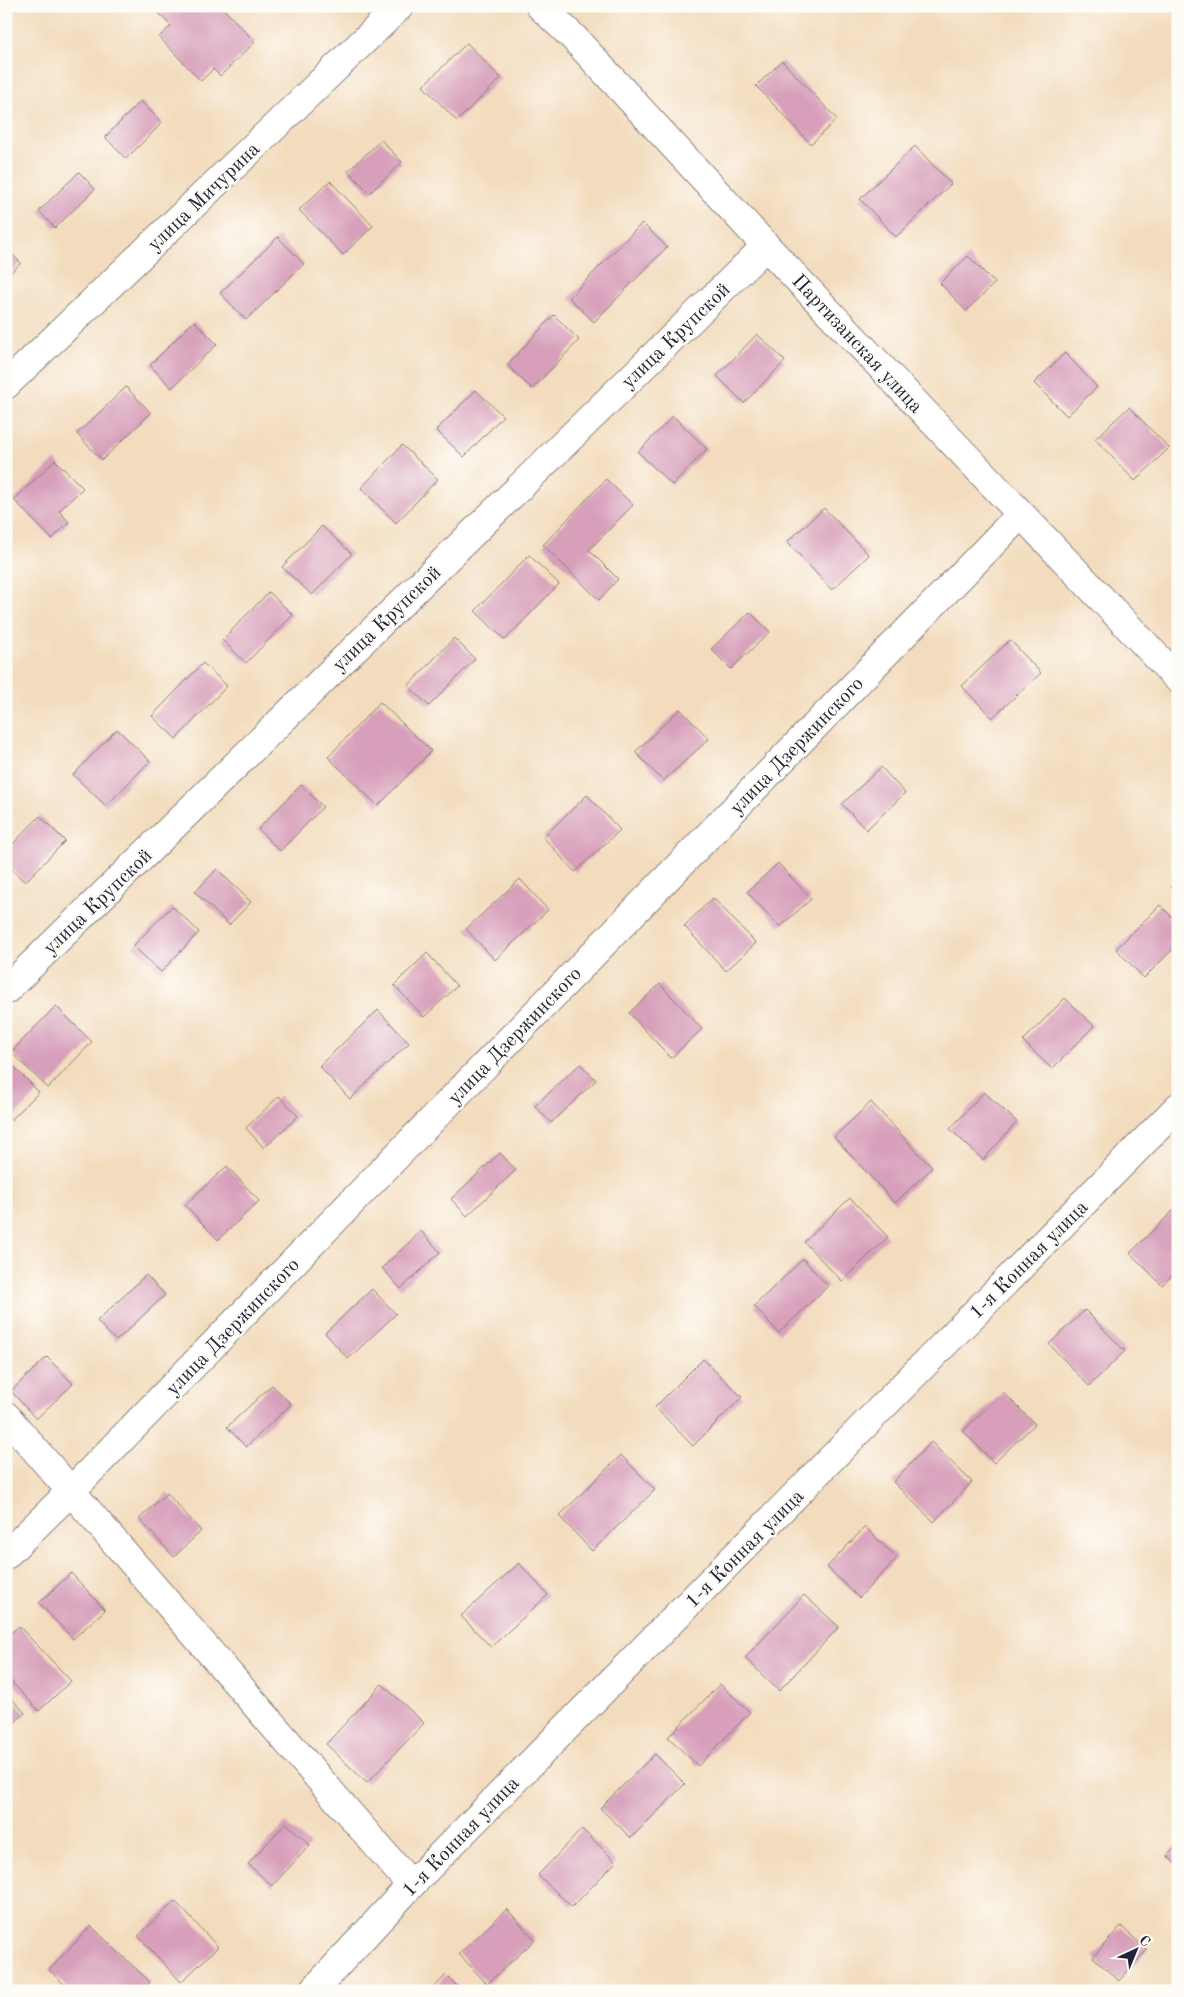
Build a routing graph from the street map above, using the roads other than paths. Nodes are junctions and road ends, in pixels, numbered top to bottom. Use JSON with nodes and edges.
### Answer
{"nodes":[{"id":1,"x":400,"y":6,"type":"edge"},
{"id":2,"x":540,"y":6,"type":"edge"},
{"id":3,"x":766,"y":246,"type":"junction"},
{"id":4,"x":6,"y":386,"type":"edge"},
{"id":5,"x":1020,"y":515,"type":"junction"},
{"id":6,"x":1178,"y":679,"type":"edge"},
{"id":7,"x":6,"y":990,"type":"edge"},
{"id":8,"x":1178,"y":1107,"type":"edge"},
{"id":9,"x":6,"y":1416,"type":"edge"},
{"id":10,"x":71,"y":1491,"type":"junction"},
{"id":11,"x":6,"y":1554,"type":"edge"},
{"id":12,"x":411,"y":1886,"type":"junction"},
{"id":13,"x":312,"y":1991,"type":"edge"}],
"edges":[{"from":1,"to":4,"type":"street","name":"улица Мичурина"},
{"from":2,"to":3,"type":"street","name":"Партизанская улица"},
{"from":3,"to":5,"type":"street","name":"Партизанская улица"},
{"from":3,"to":7,"type":"street","name":"улица Крупской"},
{"from":5,"to":6,"type":"street","name":"Партизанская улица"},
{"from":5,"to":10,"type":"street","name":"улица Дзержинского"},
{"from":8,"to":12,"type":"street","name":"1-я Конная улица"},
{"from":9,"to":10,"type":"street"},
{"from":10,"to":11,"type":"street","name":"улица Дзержинского"},
{"from":10,"to":12,"type":"street"},
{"from":12,"to":13,"type":"street","name":"1-я Конная улица"}]}
